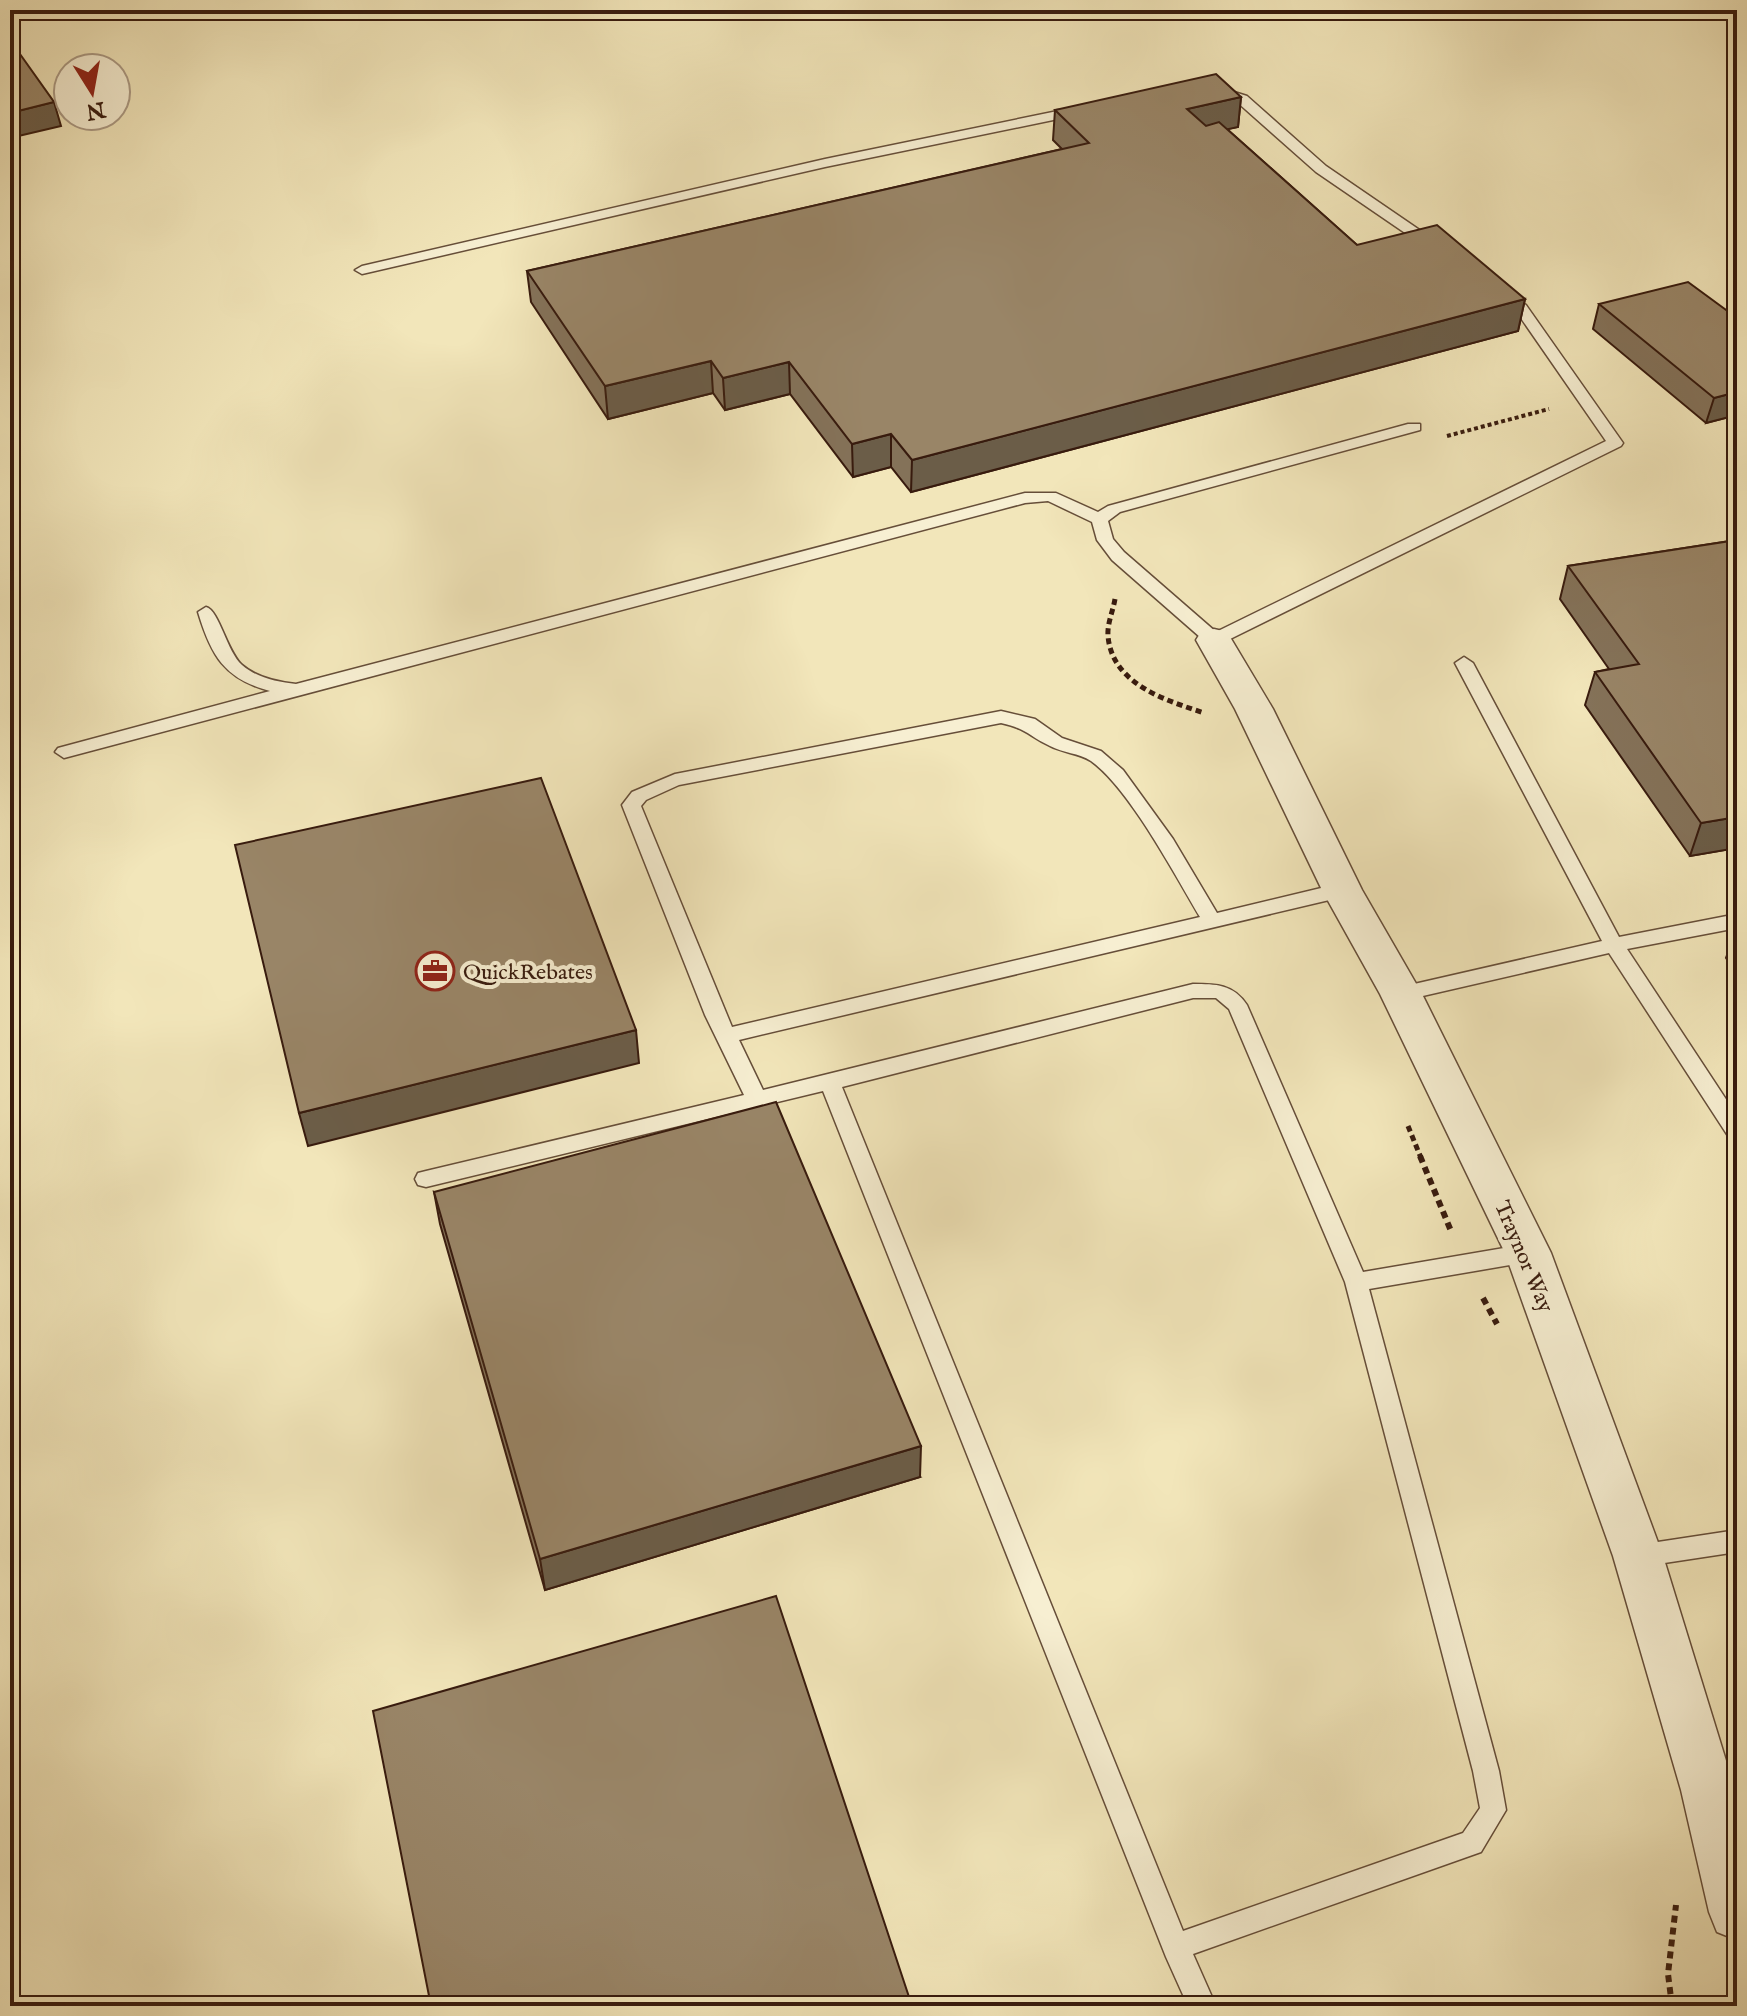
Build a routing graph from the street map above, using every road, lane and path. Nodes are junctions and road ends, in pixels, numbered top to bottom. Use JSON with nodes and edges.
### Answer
{"nodes":[{"id":1,"x":1205,"y":89,"type":"edge"},
{"id":2,"x":1104,"y":106,"type":"edge"},
{"id":3,"x":1445,"y":255,"type":"edge"},
{"id":4,"x":362,"y":270,"type":"dead end"},
{"id":5,"x":1483,"y":281,"type":"edge"},
{"id":6,"x":1585,"y":400,"type":"junction"},
{"id":7,"x":1414,"y":427,"type":"dead end"},
{"id":8,"x":1386,"y":435,"type":"junction"},
{"id":9,"x":1099,"y":519,"type":"junction"},
{"id":10,"x":206,"y":612,"type":"dead end"},
{"id":11,"x":1214,"y":640,"type":"junction"},
{"id":12,"x":1464,"y":663,"type":"dead end"},
{"id":13,"x":296,"y":690,"type":"junction"},
{"id":14,"x":64,"y":752,"type":"dead end"},
{"id":15,"x":1342,"y":890,"type":"junction"},
{"id":16,"x":1212,"y":921,"type":"junction"},
{"id":17,"x":1737,"y":921,"type":"edge"},
{"id":18,"x":1614,"y":945,"type":"junction"},
{"id":19,"x":1401,"y":994,"type":"junction"},
{"id":20,"x":727,"y":1035,"type":"junction"},
{"id":21,"x":830,"y":1082,"type":"junction"},
{"id":22,"x":757,"y":1100,"type":"junction"},
{"id":23,"x":1737,"y":1133,"type":"edge"},
{"id":24,"x":426,"y":1179,"type":"dead end"},
{"id":25,"x":1528,"y":1253,"type":"junction"},
{"id":26,"x":1356,"y":1282,"type":"junction"},
{"id":27,"x":1737,"y":1541,"type":"edge"},
{"id":28,"x":1638,"y":1556,"type":"junction"},
{"id":29,"x":1737,"y":1912,"type":"edge"},
{"id":30,"x":1176,"y":1947,"type":"junction"},
{"id":31,"x":1202,"y":2006,"type":"edge"}],
"edges":[{"from":1,"to":3,"type":"lane"},
{"from":2,"to":4,"type":"lane"},
{"from":5,"to":6,"type":"lane"},
{"from":6,"to":8,"type":"path"},
{"from":6,"to":11,"type":"lane"},
{"from":7,"to":8,"type":"lane"},
{"from":8,"to":9,"type":"lane"},
{"from":9,"to":11,"type":"lane"},
{"from":9,"to":13,"type":"lane"},
{"from":10,"to":13,"type":"lane"},
{"from":11,"to":15,"type":"street","name":"Traynor Way"},
{"from":12,"to":18,"type":"lane"},
{"from":13,"to":14,"type":"lane"},
{"from":15,"to":16,"type":"lane"},
{"from":15,"to":19,"type":"street","name":"Traynor Way"},
{"from":16,"to":20,"type":"lane"},
{"from":16,"to":20,"type":"lane"},
{"from":17,"to":18,"type":"lane"},
{"from":18,"to":19,"type":"lane"},
{"from":18,"to":23,"type":"lane"},
{"from":19,"to":25,"type":"street","name":"Traynor Way"},
{"from":20,"to":22,"type":"lane"},
{"from":21,"to":22,"type":"lane"},
{"from":21,"to":26,"type":"lane"},
{"from":21,"to":30,"type":"lane"},
{"from":22,"to":24,"type":"lane"},
{"from":25,"to":26,"type":"lane"},
{"from":25,"to":28,"type":"street","name":"Traynor Way"},
{"from":26,"to":30,"type":"lane"},
{"from":27,"to":28,"type":"lane"},
{"from":28,"to":29,"type":"street","name":"Traynor Way"},
{"from":30,"to":31,"type":"lane"}]}
